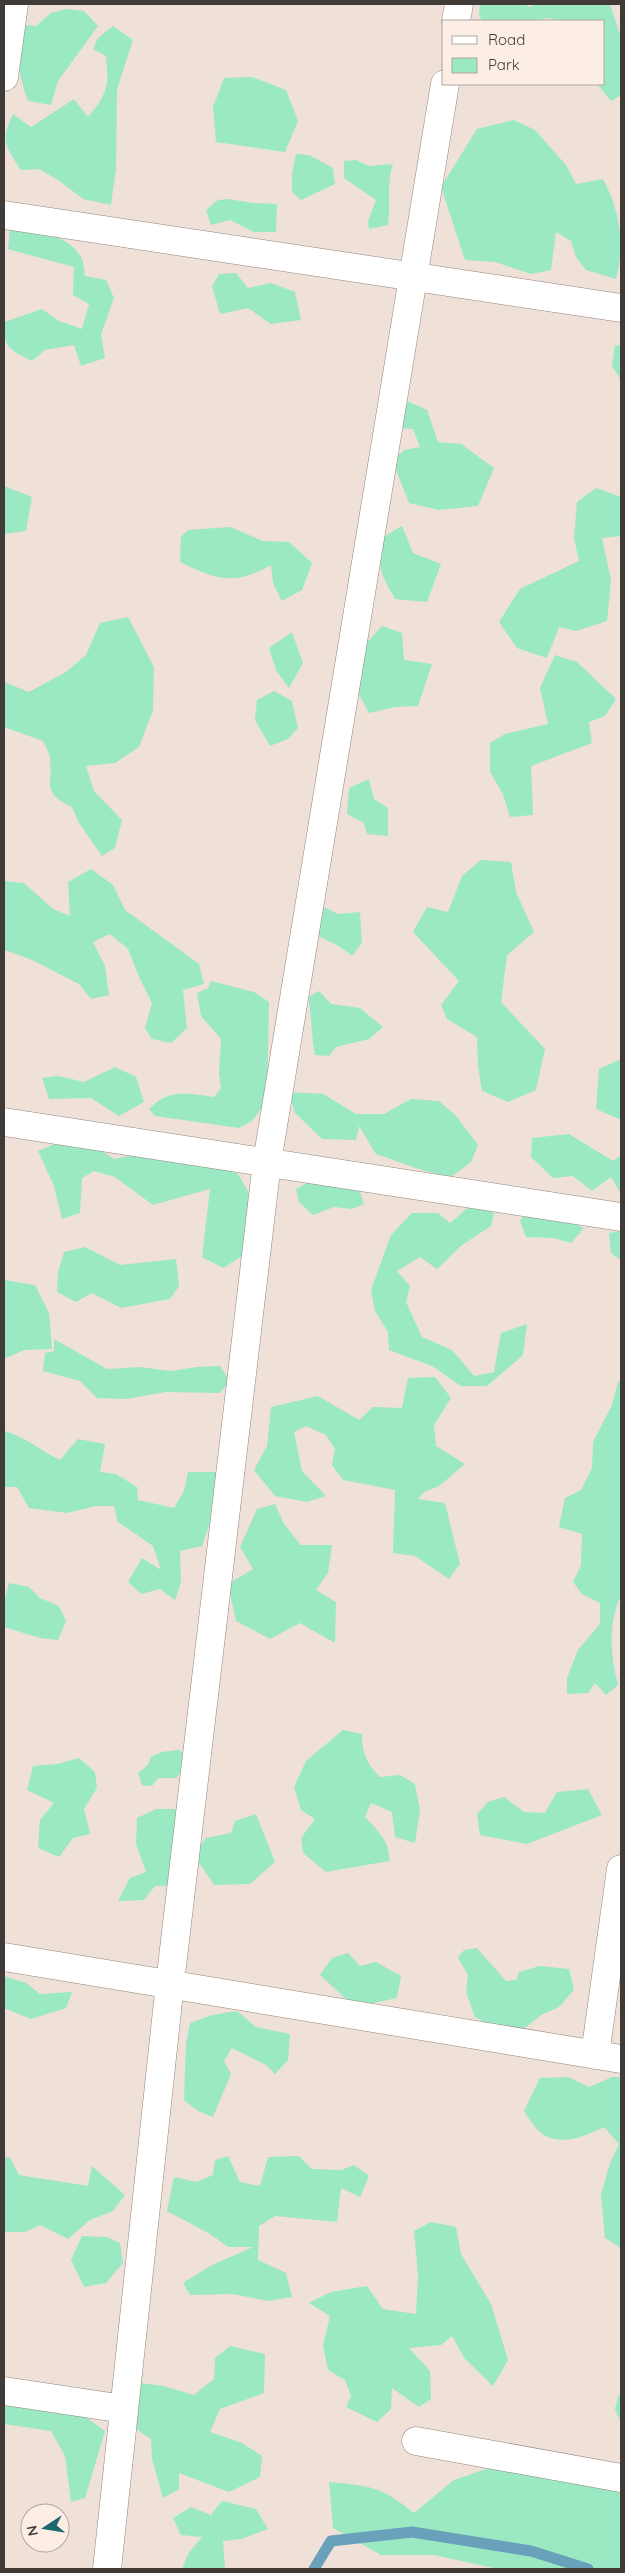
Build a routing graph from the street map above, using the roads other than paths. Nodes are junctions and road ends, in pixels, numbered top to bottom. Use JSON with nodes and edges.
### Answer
{"nodes":[{"id":1,"x":14,"y":4,"type":"edge"},
{"id":2,"x":459,"y":4,"type":"edge"},
{"id":3,"x":456,"y":20,"type":"edge"},
{"id":4,"x":4,"y":77,"type":"edge"},
{"id":5,"x":445,"y":85,"type":"edge"},
{"id":6,"x":4,"y":215,"type":"edge"},
{"id":7,"x":412,"y":276,"type":"junction"},
{"id":8,"x":621,"y":308,"type":"edge"},
{"id":9,"x":4,"y":1122,"type":"edge"},
{"id":10,"x":267,"y":1162,"type":"junction"},
{"id":11,"x":621,"y":1217,"type":"edge"},
{"id":12,"x":621,"y":1869,"type":"edge"},
{"id":13,"x":4,"y":1957,"type":"edge"},
{"id":14,"x":170,"y":1983,"type":"junction"},
{"id":15,"x":608,"y":2057,"type":"edge"},
{"id":16,"x":4,"y":2391,"type":"edge"},
{"id":17,"x":124,"y":2409,"type":"junction"},
{"id":18,"x":416,"y":2441,"type":"dead end"},
{"id":19,"x":621,"y":2478,"type":"edge"},
{"id":20,"x":107,"y":2569,"type":"edge"}],
"edges":[{"from":1,"to":4,"type":"street"},
{"from":2,"to":3,"type":"street"},
{"from":5,"to":7,"type":"street"},
{"from":6,"to":7,"type":"street"},
{"from":7,"to":8,"type":"street"},
{"from":7,"to":10,"type":"street"},
{"from":9,"to":10,"type":"street"},
{"from":10,"to":11,"type":"street"},
{"from":10,"to":14,"type":"street"},
{"from":12,"to":15,"type":"street"},
{"from":13,"to":14,"type":"street"},
{"from":14,"to":15,"type":"street"},
{"from":14,"to":17,"type":"street"},
{"from":16,"to":17,"type":"street"},
{"from":17,"to":20,"type":"street"},
{"from":18,"to":19,"type":"street"}]}
